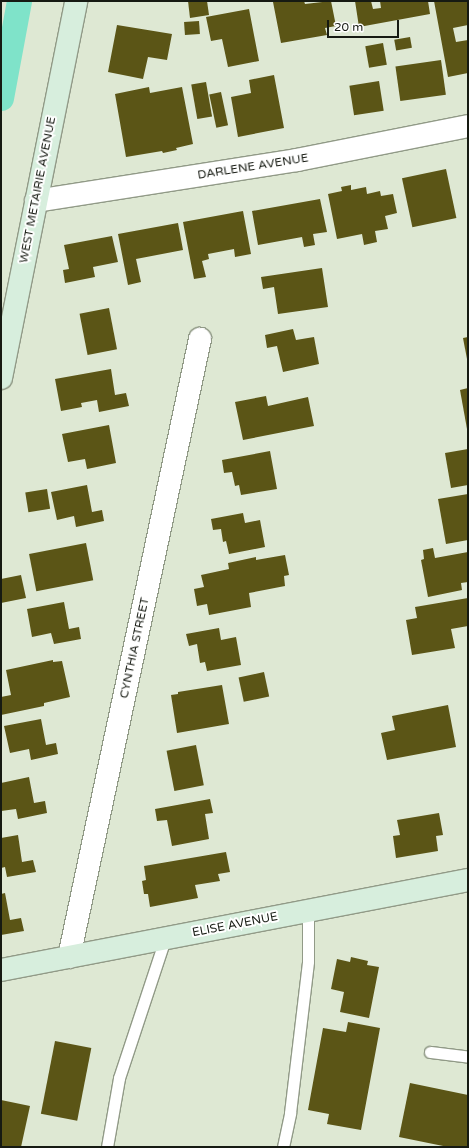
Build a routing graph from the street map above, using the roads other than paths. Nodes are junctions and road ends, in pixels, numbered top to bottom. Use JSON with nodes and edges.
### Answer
{"nodes":[{"id":1,"x":76,"y":1,"type":"edge"},
{"id":2,"x":468,"y":126,"type":"edge"},
{"id":3,"x":36,"y":201,"type":"junction"},
{"id":4,"x":200,"y":339,"type":"dead end"},
{"id":5,"x":1,"y":378,"type":"edge"},
{"id":6,"x":468,"y":880,"type":"edge"},
{"id":7,"x":308,"y":911,"type":"junction"},
{"id":8,"x":165,"y":939,"type":"junction"},
{"id":9,"x":69,"y":957,"type":"junction"},
{"id":10,"x":1,"y":970,"type":"edge"},
{"id":11,"x":430,"y":1052,"type":"dead end"},
{"id":12,"x":468,"y":1057,"type":"edge"},
{"id":13,"x":107,"y":1147,"type":"edge"},
{"id":14,"x":283,"y":1147,"type":"edge"}],
"edges":[{"from":1,"to":3,"type":"street","name":"WEST METAIRIE AVENUE"},
{"from":2,"to":3,"type":"street","name":"DARLENE AVENUE"},
{"from":3,"to":5,"type":"street","name":"WEST METAIRIE AVENUE"},
{"from":4,"to":9,"type":"street","name":"CYNTHIA STREET"},
{"from":6,"to":7,"type":"street","name":"ELISE AVENUE"},
{"from":7,"to":8,"type":"street","name":"ELISE AVENUE"},
{"from":7,"to":14,"type":"lane"},
{"from":8,"to":9,"type":"street","name":"ELISE AVENUE"},
{"from":8,"to":13,"type":"lane"},
{"from":9,"to":10,"type":"street","name":"ELISE AVENUE"},
{"from":11,"to":12,"type":"lane"}]}
